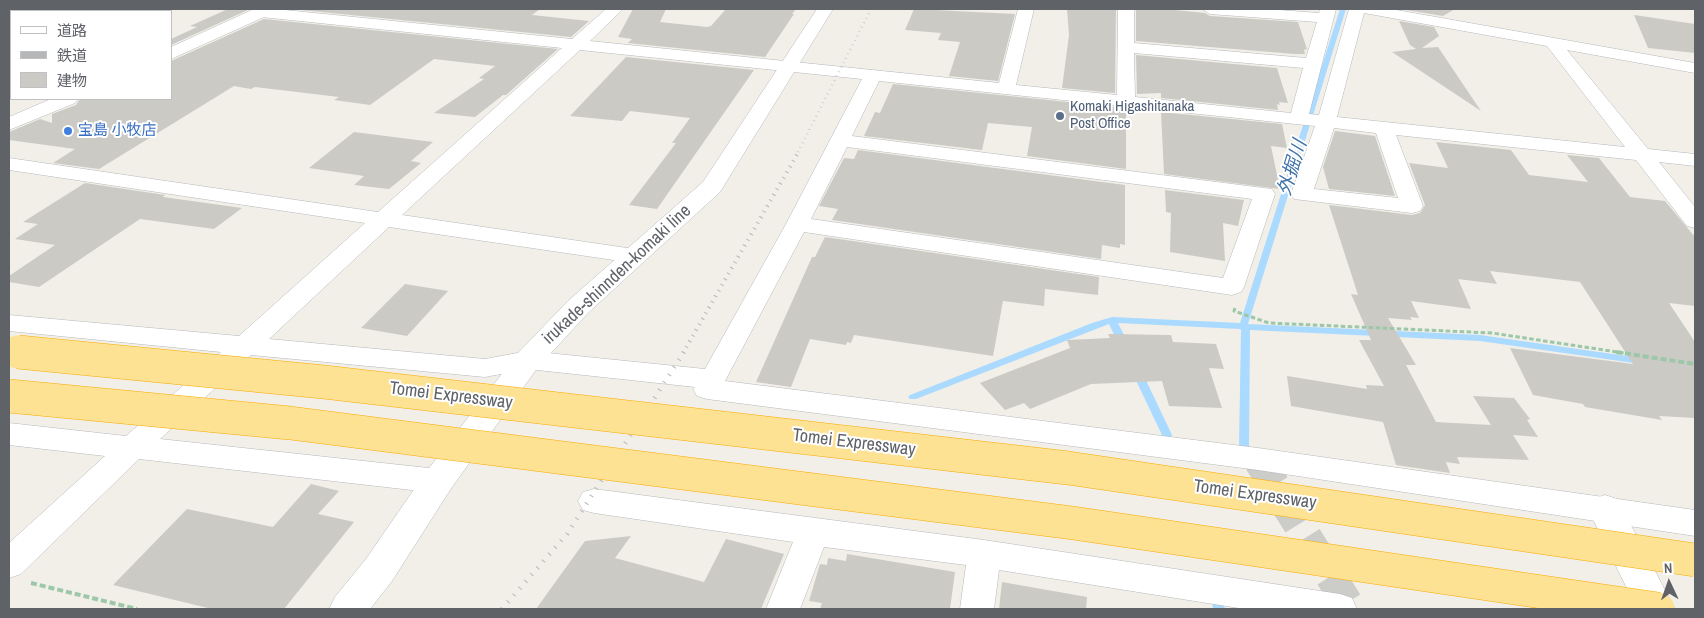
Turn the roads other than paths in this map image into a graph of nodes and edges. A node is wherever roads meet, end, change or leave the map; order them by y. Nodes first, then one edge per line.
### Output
1 (615, 9) edge
2 (825, 9) edge
3 (1026, 9) edge
4 (1126, 9) edge
5 (1210, 9) edge
6 (1357, 9) edge
7 (1366, 9) edge
8 (264, 10) edge
9 (1326, 14) edge
10 (1551, 41) junction
11 (577, 44) junction
12 (1126, 47) junction
13 (172, 52) edge
14 (1311, 64) junction
15 (788, 67) junction
16 (1695, 68) edge
17 (873, 76) junction
18 (1006, 89) junction
19 (66, 100) edge
20 (1126, 101) junction
21 (1298, 120) junction
22 (1326, 123) junction
23 (9, 124) edge
24 (1384, 129) junction
25 (840, 140) junction
26 (1643, 155) junction
27 (1695, 160) edge
28 (9, 164) edge
29 (385, 219) junction
30 (1695, 221) edge
31 (797, 224) junction
32 (634, 256) junction
33 (9, 323) edge
34 (247, 345) junction
35 (9, 351) edge
36 (528, 360) junction
37 (713, 379) junction
38 (9, 396) edge
39 (9, 434) edge
40 (134, 447) junction
41 (438, 482) junction
42 (594, 501) dead end
43 (1605, 509) junction
44 (1695, 523) edge
45 (813, 532) junction
46 (984, 554) junction
47 (1695, 560) edge
48 (18, 573) edge
49 (348, 609) edge
50 (783, 609) edge
51 (977, 609) edge
52 (1340, 609) edge
53 (1657, 609) edge

1 - 11 street
2 - 15 main road, irukade-shinnden-komaki line
3 - 18 street
4 - 12 street
5 - 9 street
6 - 22 street
7 - 10 street
8 - 11 street
8 - 13 main road
9 - 14 street
10 - 16 street
10 - 26 street
11 - 15 street
11 - 29 street
12 - 14 street
12 - 20 street
14 - 21 street
15 - 17 street
15 - 32 main road, irukade-shinnden-komaki line
17 - 18 street
17 - 25 street
18 - 20 street
19 - 23 main road
20 - 21 street
21 - 22 street
22 - 24 street
22 - 24 street
24 - 26 street
25 - 31 street
25 - 31 street
26 - 27 street
26 - 30 street
28 - 29 street
29 - 32 street
29 - 34 street
31 - 37 street
32 - 36 main road, irukade-shinnden-komaki line
33 - 34 street
34 - 36 street
34 - 40 street
35 - 47 highway, Tomei Expressway, bridge
36 - 37 street
36 - 41 main road, irukade-shinnden-komaki line
37 - 43 street
38 - 53 highway, bridge
39 - 40 street
40 - 41 street
40 - 48 street
41 - 49 main road, irukade-shinnden-komaki line
42 - 45 street
43 - 44 street
43 - 53 main road
45 - 46 street
45 - 50 street
46 - 51 street
46 - 52 street

